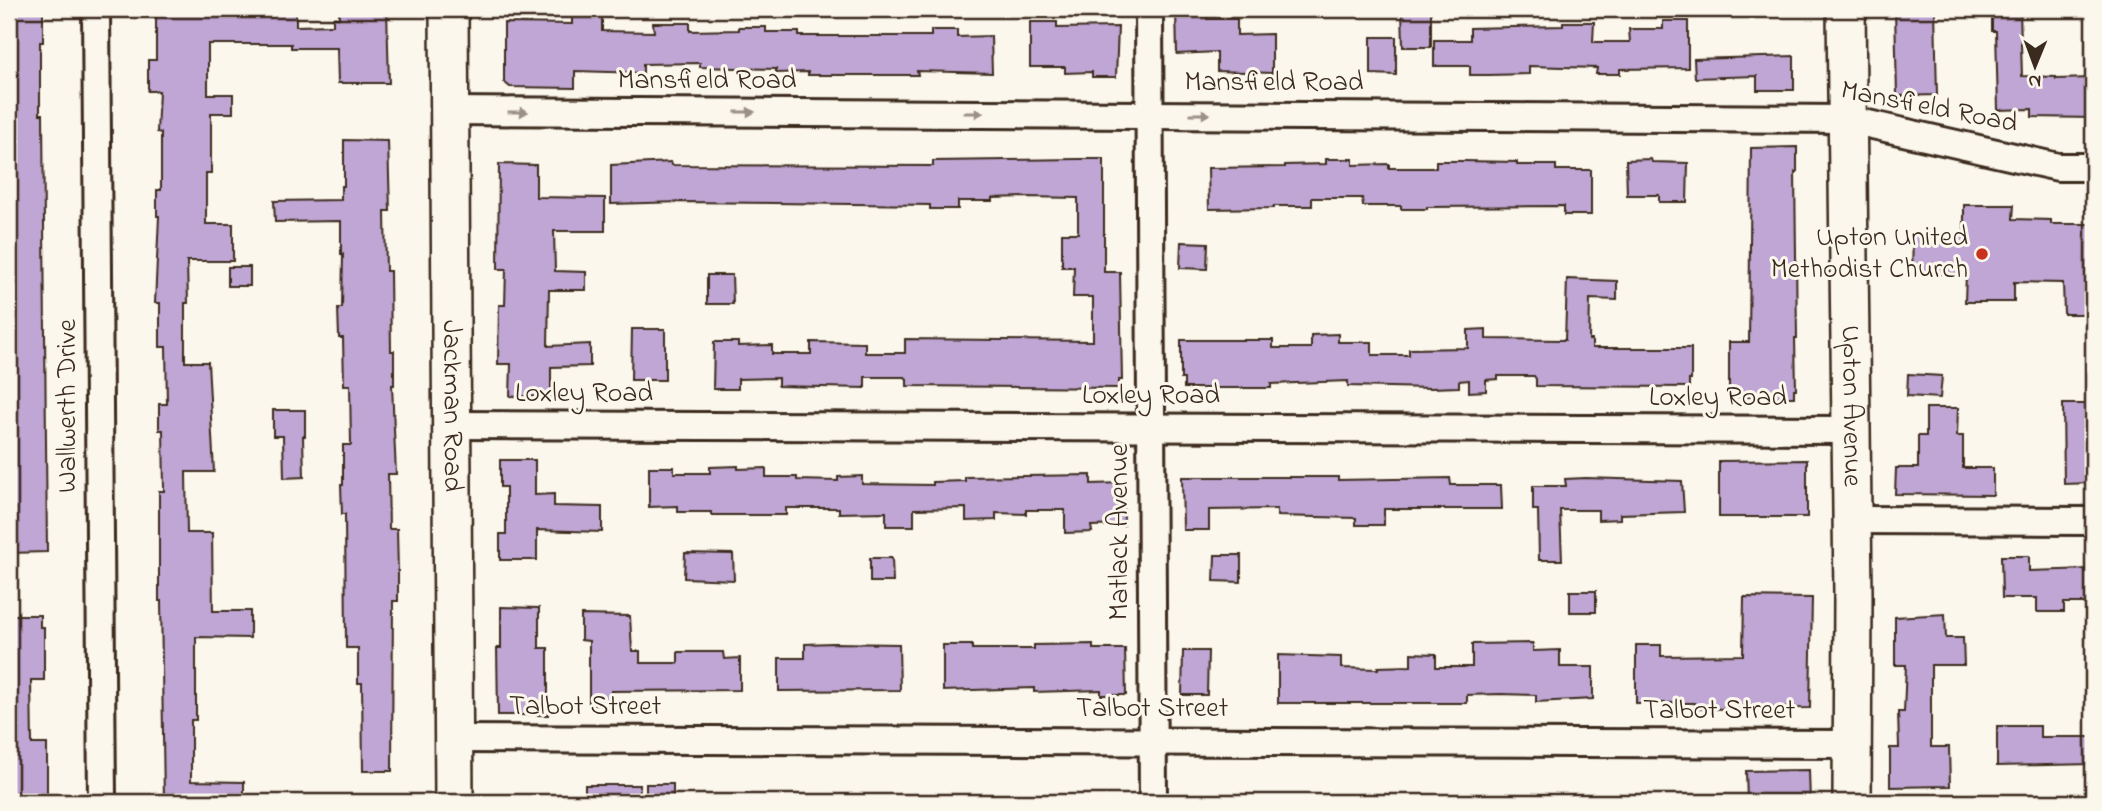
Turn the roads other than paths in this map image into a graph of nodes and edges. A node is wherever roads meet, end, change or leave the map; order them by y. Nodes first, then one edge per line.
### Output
1 (96, 9) edge
2 (449, 9) edge
3 (1149, 9) edge
4 (1846, 9) edge
5 (450, 111) junction
6 (1149, 113) junction
7 (1846, 119) junction
8 (2093, 167) edge
9 (452, 425) junction
10 (1151, 427) junction
11 (1851, 430) junction
12 (1853, 520) junction
13 (2093, 521) edge
14 (454, 738) junction
15 (1153, 741) junction
16 (1851, 744) junction
17 (102, 802) edge
18 (454, 802) edge
19 (1153, 802) edge
20 (1852, 802) edge

1 - 17 street, Wallwerth Drive
2 - 5 street, Jackman Road
3 - 6 street, Matlack Avenue
4 - 7 street, Upton Avenue
5 -> 6 street, Mansfield Road
5 - 9 street, Jackman Road
6 -> 7 street, Mansfield Road
6 - 10 street, Matlack Avenue
7 - 8 street, Mansfield Road
7 - 11 street, Upton Avenue
9 - 10 street, Loxley Road
9 - 14 street, Jackman Road
10 - 11 street, Loxley Road
10 - 15 street, Matlack Avenue
11 - 12 street, Upton Avenue
12 - 13 street
12 - 16 street, Upton Avenue
14 - 15 street, Talbot Street
14 - 18 street, Jackman Road
15 - 16 street, Talbot Street
15 - 19 street, Matlack Avenue
16 - 20 street, Upton Avenue

